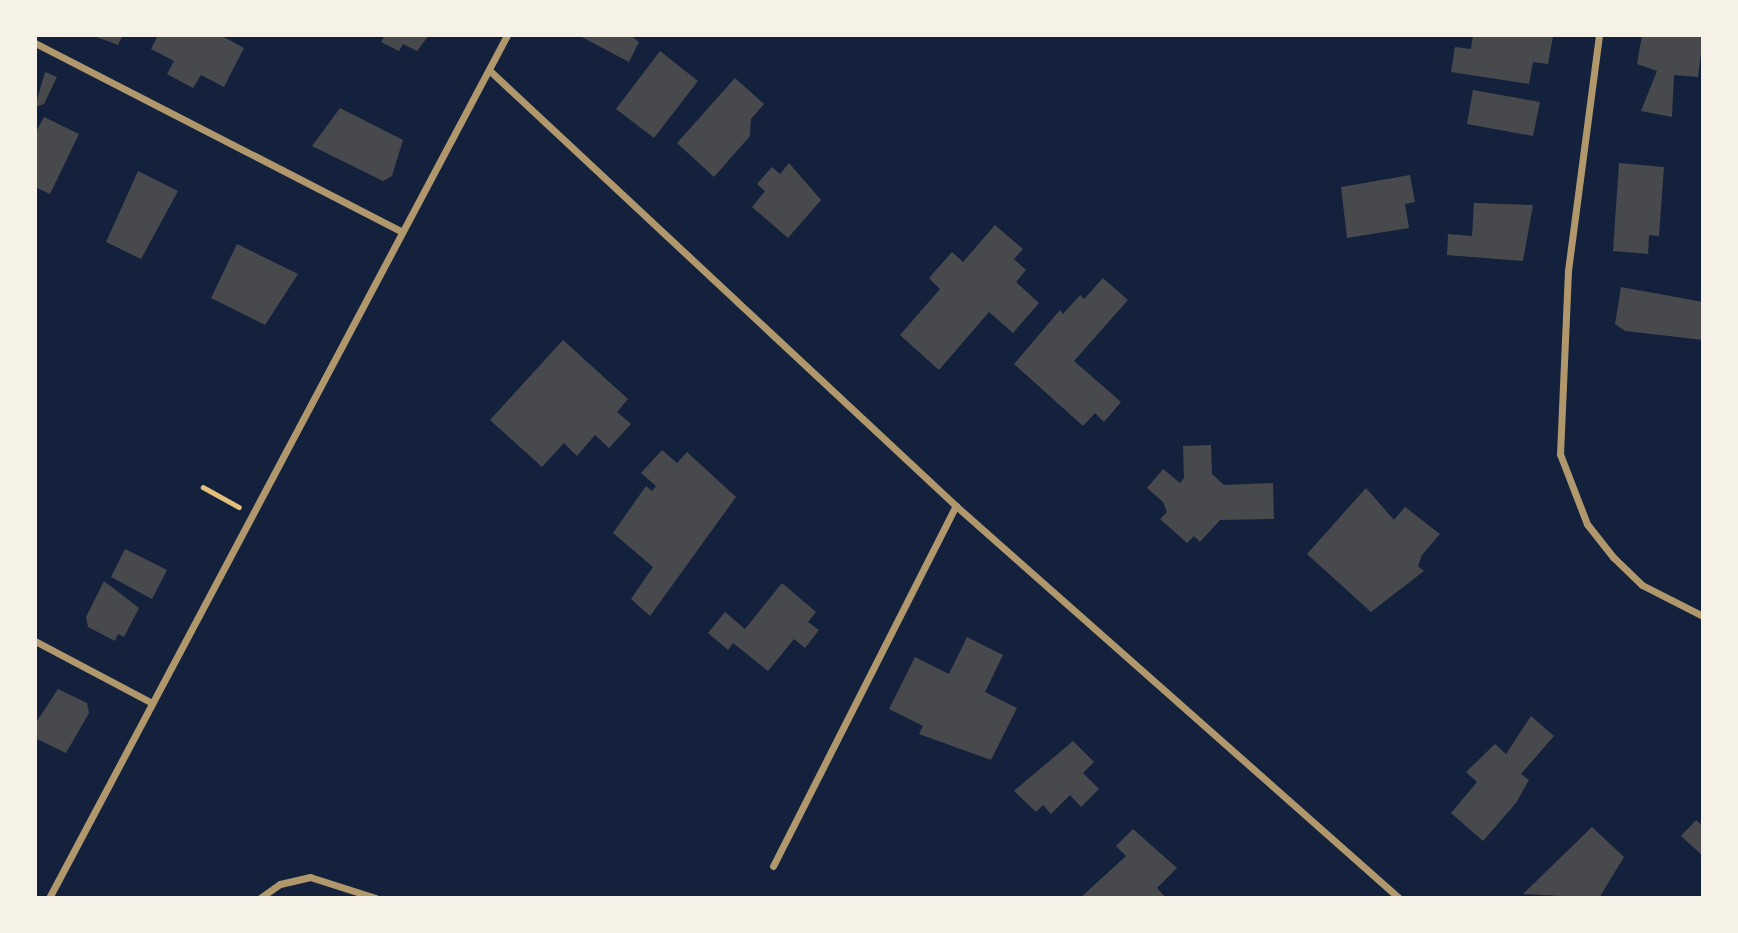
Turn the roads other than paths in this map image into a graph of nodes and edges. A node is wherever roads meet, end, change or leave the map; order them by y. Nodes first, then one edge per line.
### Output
1 (507, 35) edge
2 (1599, 35) edge
3 (35, 43) edge
4 (489, 71) junction
5 (402, 232) junction
6 (956, 506) junction
7 (1703, 616) edge
8 (35, 642) edge
9 (152, 703) junction
10 (773, 866) dead end
11 (49, 898) edge
12 (260, 898) edge
13 (376, 898) edge
14 (1399, 898) edge

1 - 4 street
2 - 7 street
3 - 5 street
4 - 5 street
4 - 6 street
5 - 9 street
6 - 10 street
6 - 14 street
8 - 9 street
9 - 11 street
12 - 13 street

